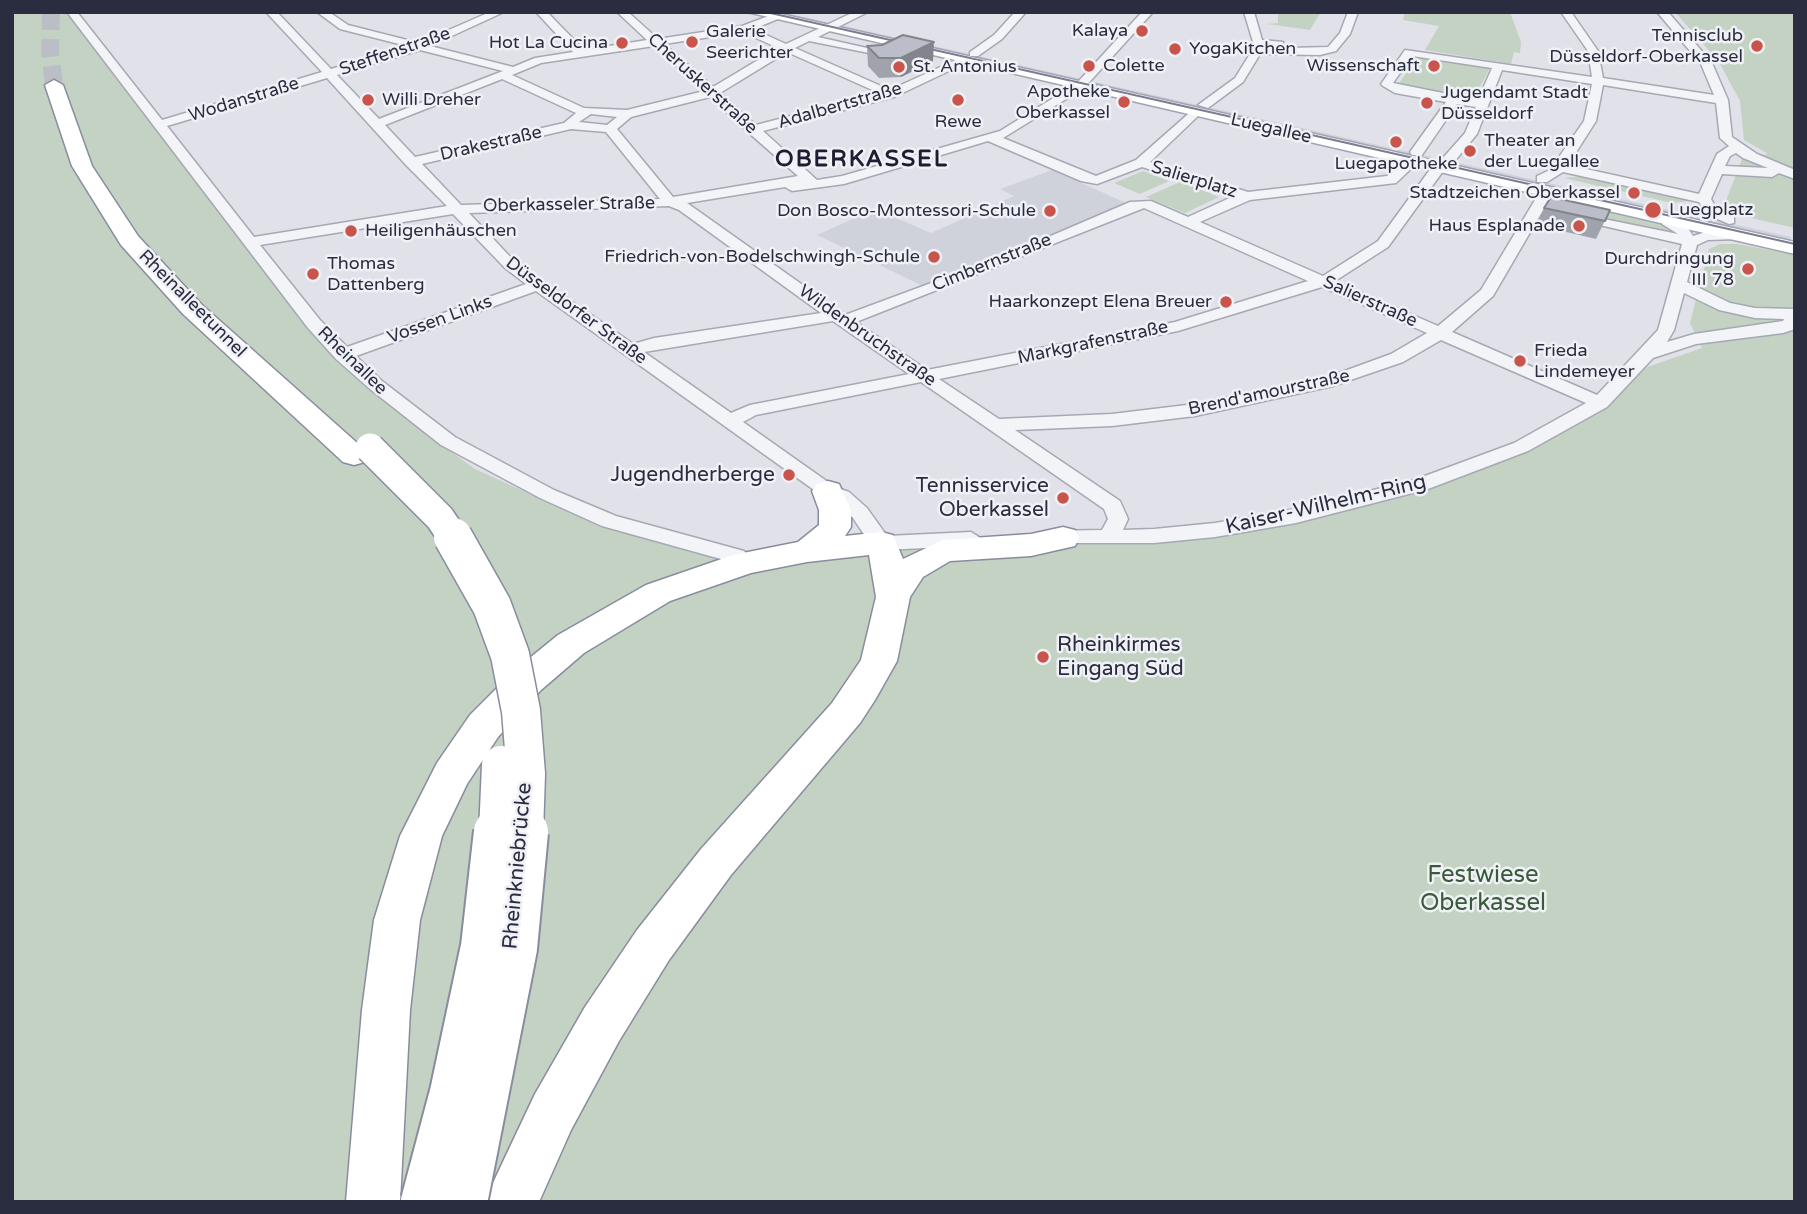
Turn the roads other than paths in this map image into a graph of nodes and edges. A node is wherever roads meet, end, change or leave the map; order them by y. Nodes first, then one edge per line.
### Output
1 (72, 12) edge
2 (499, 12) edge
3 (541, 12) edge
4 (622, 12) edge
5 (753, 12) edge
6 (863, 12) edge
7 (1021, 12) edge
8 (1148, 12) edge
9 (1249, 12) edge
10 (1353, 12) edge
11 (1566, 12) edge
12 (1662, 12) edge
13 (319, 14) edge
14 (802, 14) edge
15 (466, 15) dead end
16 (780, 15) edge
17 (280, 17) edge
18 (484, 19) junction
19 (835, 26) junction
20 (744, 29) junction
21 (810, 38) junction
22 (656, 42) junction
23 (419, 46) junction
24 (903, 46) junction
25 (1257, 47) junction
26 (787, 48) junction
27 (582, 53) junction
28 (885, 55) junction
29 (969, 57) junction
30 (1498, 66) junction
31 (855, 69) junction
32 (508, 70) junction
33 (330, 74) junction
34 (1598, 81) junction
35 (1083, 82) junction
36 (62, 84) tunnel mouth
37 (712, 93) junction
38 (890, 94) junction
39 (1454, 99) junction
40 (1722, 100) junction
41 (1485, 105) junction
42 (1200, 108) junction
43 (583, 112) junction
44 (627, 114) junction
45 (376, 124) junction
46 (158, 125) junction
47 (572, 125) junction
48 (610, 129) junction
49 (753, 130) junction
50 (993, 138) junction
51 (1740, 149) junction
52 (1416, 153) junction
53 (1447, 160) junction
54 (411, 162) junction
55 (1141, 163) junction
56 (1560, 167) junction
57 (1716, 170) junction
58 (1795, 175) edge
59 (810, 181) junction
60 (1384, 181) junction
61 (1419, 195) junction
62 (1247, 197) junction
63 (1704, 199) junction
64 (1547, 200) junction
65 (677, 204) junction
66 (1140, 204) joint
67 (455, 209) junction
68 (1667, 221) junction
69 (1188, 222) junction
70 (1730, 228) junction
71 (1792, 241) edge
72 (250, 242) junction
73 (1690, 242) junction
74 (1325, 281) junction
75 (1677, 283) junction
76 (537, 285) junction
77 (1794, 314) edge
78 (840, 319) junction
79 (1666, 330) junction
80 (1440, 333) junction
81 (1694, 339) junction
82 (631, 351) junction
83 (1648, 354) junction
84 (342, 355) junction
85 (925, 377) junction
86 (1600, 403) junction
87 (730, 421) junction
88 (995, 425) junction
89 (362, 452) junction
90 (828, 491) junction
91 (1109, 537) junction
92 (1063, 538) junction
93 (881, 543) junction
94 (807, 551) junction
95 (745, 563) junction
96 (893, 597) junction
97 (373, 1202) edge
98 (425, 1202) edge
99 (463, 1202) edge
100 (511, 1202) edge

1 - 46 street, Rheinallee
2 - 18 street, Steffenstraße
3 - 27 street
4 - 22 street, Cheruskerstraße
5 - 16 main road, Luegallee
6 - 19 street
7 - 29 street, Adalbertstraße
8 - 35 street, Oberkasseler Straße
9 - 25 street
10 - 25 street
11 - 34 street
12 - 40 street
13 - 23 street
14 - 16 main road, Luegallee
14 - 19 main road, Luegallee
15 - 18 street
16 - 19 main road, Luegallee
16 - 20 street
17 - 33 street, Düsseldorfer Straße
18 - 23 street, Steffenstraße
19 - 21 street
19 - 24 main road, Luegallee
19 - 29 main road, Luegallee
20 - 22 street
20 - 26 street
21 - 26 street
21 - 28 street
22 - 27 street
22 - 37 street, Cheruskerstraße
23 - 32 street
23 - 33 street, Steffenstraße
24 - 28 street, Adalbertstraße
24 - 29 main road, Luegallee
25 - 42 street
26 - 31 street
26 - 37 street
27 - 32 street
28 - 31 street, Adalbertstraße
29 - 35 main road, Luegallee
29 - 38 street, Adalbertstraße
30 - 34 street
30 - 39 street
30 - 41 street, Markgrafenstraße
31 - 38 street
32 - 43 street
32 - 45 street
33 - 45 street, Düsseldorfer Straße
33 - 46 street, Wodanstraße
34 - 40 street
34 - 56 street
35 - 42 main road, Luegallee
35 - 50 street, Oberkasseler Straße
36 - 89 highway, Rheinalleetunnel
37 - 44 street
37 - 49 street, Cheruskerstraße
38 - 49 street, Adalbertstraße
39 - 41 street
39 - 52 street
40 - 51 street
41 - 53 street, Markgrafenstraße
42 - 52 main road, Luegallee
42 - 55 street
43 - 44 street
43 - 47 street
44 - 48 street
45 - 54 street, Düsseldorfer Straße
46 - 72 street, Rheinallee
47 - 48 street, Drakestraße
47 - 54 street, Drakestraße
48 - 65 street, Wildenbruchstraße
49 - 59 street, Cheruskerstraße
50 - 55 street
50 - 59 street, Oberkasseler Straße
51 - 57 street
51 - 58 street
52 - 53 main road, Luegallee
52 - 60 street
53 - 61 street, Markgrafenstraße
53 - 64 main road, Luegallee
54 - 67 street, Düsseldorfer Straße
55 - 62 street, Salierplatz
56 - 63 street
56 - 64 street
57 - 58 street
57 - 63 street
59 - 65 street, Oberkasseler Straße
59 - 65 street, Oberkasseler Straße
60 - 61 street
60 - 62 street
61 - 74 street, Markgrafenstraße
62 - 69 street
63 - 70 street
64 - 68 main road, Luegallee
64 - 70 main road, Luegallee
64 - 73 street
64 - 80 street, Brend'amourstraße
65 - 67 street, Oberkasseler Straße
65 - 78 street, Wildenbruchstraße
66 - 69 street, Salierstraße
66 - 78 street, Cimbernstraße
67 - 72 street, Oberkasseler Straße
67 - 76 street, Düsseldorfer Straße
68 - 70 main road, Luegallee
68 - 73 street
69 - 74 street, Salierstraße
70 - 71 main road, Luegallee
70 - 73 street
72 - 84 street, Rheinallee
73 - 75 street, Kaiser-Wilhelm-Ring
74 - 80 street, Salierstraße
74 - 85 street, Markgrafenstraße
75 - 77 street
75 - 79 street, Kaiser-Wilhelm-Ring
76 - 82 street, Düsseldorfer Straße
76 - 84 street, Vossen Links
77 - 79 street
77 - 81 street, Kaiser-Wilhelm-Ring
78 - 82 street, Cimbernstraße
78 - 85 street, Wildenbruchstraße
79 - 81 street, Kaiser-Wilhelm-Ring
79 - 83 street, Kaiser-Wilhelm-Ring
80 - 86 street, Salierstraße
80 - 88 street, Brend'amourstraße
81 - 83 street, Kaiser-Wilhelm-Ring
82 - 87 street, Düsseldorfer Straße
83 - 86 street, Kaiser-Wilhelm-Ring
84 - 95 street, Rheinallee
85 - 87 street, Markgrafenstraße
85 - 88 street, Wildenbruchstraße
86 - 91 street, Kaiser-Wilhelm-Ring
87 - 90 street, Düsseldorfer Straße
88 - 91 street, Wildenbruchstraße
89 - 98 highway, Rheinkniebrücke, bridge
89 - 99 highway, Rheinkniebrücke, bridge
90 - 93 street, Düsseldorfer Straße
90 - 94 highway
91 - 92 street, Kaiser-Wilhelm-Ring
92 - 93 street, Kaiser-Wilhelm-Ring
92 - 96 highway
93 - 94 highway
93 - 96 highway
94 - 95 highway
95 - 97 highway
96 - 100 highway

